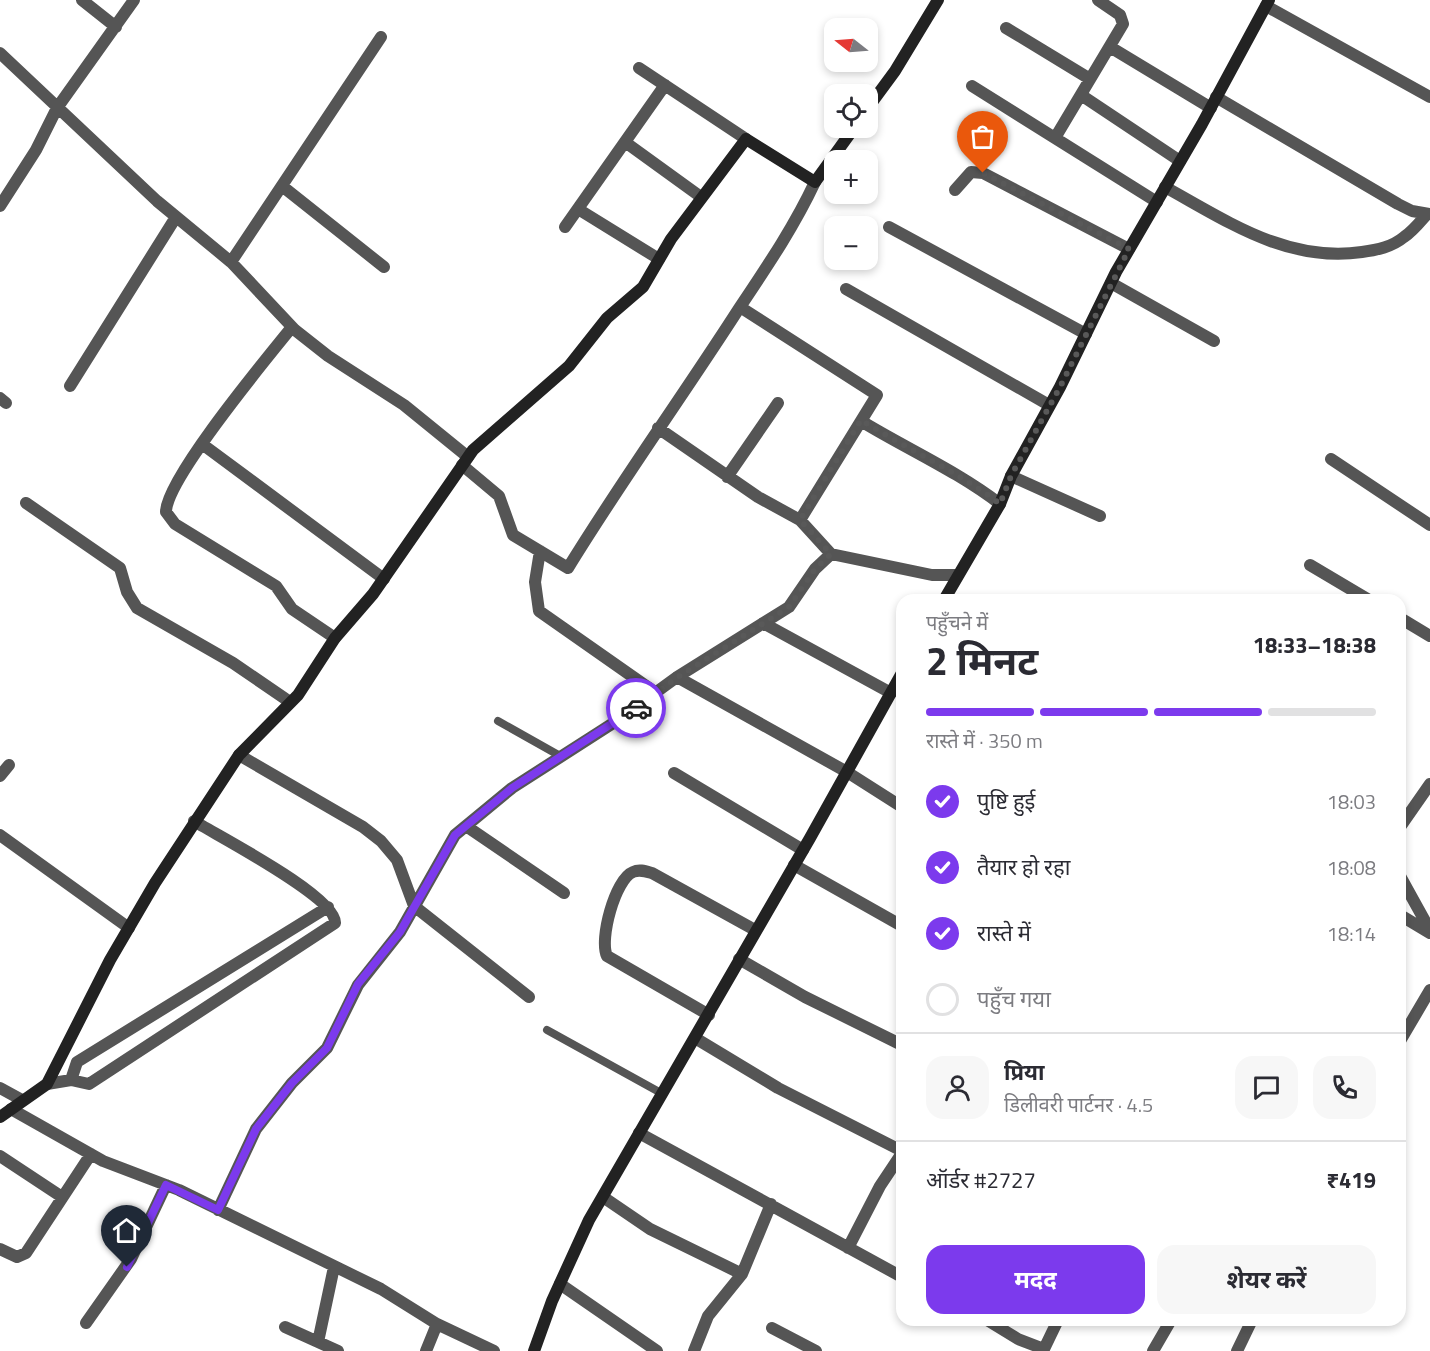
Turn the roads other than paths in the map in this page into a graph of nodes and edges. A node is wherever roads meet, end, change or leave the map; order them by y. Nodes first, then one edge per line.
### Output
1 (82, 0) edge
2 (134, 0) edge
3 (938, 0) edge
4 (1098, 0) edge
5 (1267, 3) edge
6 (116, 27) junction
7 (1006, 28) dead end
8 (381, 37) dead end
9 (1110, 47) junction
10 (0, 53) edge
11 (639, 68) dead end
12 (1090, 79) junction
13 (665, 85) junction
14 (972, 86) dead end
15 (878, 94) edge
16 (1081, 94) junction
17 (1430, 97) edge
18 (1214, 103) junction
19 (57, 108) junction
20 (847, 138) edge
21 (1055, 138) junction
22 (746, 139) junction
23 (625, 141) junction
24 (1180, 161) junction
25 (815, 182) junction
26 (282, 186) junction
27 (1165, 187) junction
28 (955, 190) dead end
29 (701, 197) junction
30 (1157, 202) junction
31 (0, 206) edge
32 (578, 209) junction
33 (1429, 214) edge
34 (176, 218) junction
35 (565, 227) dead end
36 (889, 227) dead end
37 (1129, 249) junction
38 (659, 259) junction
39 (231, 262) junction
40 (384, 267) dead end
41 (1111, 283) junction
42 (846, 289) dead end
43 (740, 307) junction
44 (291, 327) junction
45 (1086, 334) junction
46 (1214, 341) dead end
47 (70, 386) dead end
48 (778, 403) dead end
49 (1049, 405) junction
50 (861, 420) junction
51 (658, 428) junction
52 (202, 444) junction
53 (1331, 459) dead end
54 (465, 461) junction
55 (1011, 476) junction
56 (727, 477) junction
57 (26, 503) dead end
58 (1000, 504) junction
59 (1100, 516) dead end
60 (800, 520) junction
61 (1430, 525) edge
62 (540, 551) junction
63 (831, 554) junction
64 (1310, 565) dead end
65 (958, 575) junction
66 (384, 579) junction
67 (947, 594) edge
68 (1359, 594) edge
69 (1406, 622) edge
70 (763, 623) junction
71 (1430, 636) edge
72 (335, 638) junction
73 (678, 677) junction
74 (896, 684) edge
75 (656, 693) junction
76 (891, 693) junction
77 (290, 702) junction
78 (498, 721) dead end
79 (238, 755) junction
80 (562, 757) junction
81 (9, 765) dead end
82 (847, 772) junction
83 (674, 773) dead end
84 (0, 776) edge
85 (1430, 784) edge
86 (896, 803) edge
87 (1406, 818) edge
88 (195, 821) junction
89 (466, 826) junction
90 (0, 835) edge
91 (803, 850) junction
92 (794, 865) junction
93 (1406, 887) edge
94 (564, 893) dead end
95 (414, 906) junction
96 (328, 907) junction
97 (1406, 918) edge
98 (896, 923) edge
99 (129, 928) junction
100 (755, 930) junction
101 (1430, 932) edge
102 (739, 959) junction
103 (198, 986) junction
104 (1430, 990) edge
105 (529, 998) dead end
106 (210, 1005) junction
107 (709, 1015) junction
108 (1406, 1027) edge
109 (547, 1030) dead end
110 (695, 1038) junction
111 (896, 1042) edge
112 (71, 1080) junction
113 (47, 1084) junction
114 (0, 1088) edge
115 (662, 1093) junction
116 (22, 1100) junction
117 (11, 1109) junction
118 (0, 1117) edge
119 (639, 1134) junction
120 (896, 1149) edge
121 (91, 1154) junction
122 (0, 1156) edge
123 (896, 1161) edge
124 (166, 1185) junction
125 (62, 1197) junction
126 (603, 1197) junction
127 (771, 1204) junction
128 (218, 1210) junction
129 (848, 1248) junction
130 (0, 1249) edge
131 (334, 1267) junction
132 (896, 1273) edge
133 (742, 1274) junction
134 (560, 1284) junction
135 (86, 1323) dead end
136 (437, 1324) junction
137 (997, 1326) edge
138 (1055, 1326) edge
139 (1168, 1326) edge
140 (1249, 1326) edge
141 (285, 1327) dead end
142 (772, 1328) dead end
143 (318, 1342) junction
144 (1044, 1350) edge
145 (338, 1351) edge
146 (426, 1351) edge
147 (494, 1351) edge
148 (534, 1351) edge
149 (657, 1351) edge
150 (694, 1351) edge
151 (816, 1351) edge
152 (1153, 1351) edge
153 (1237, 1351) edge

1 - 6 street
2 - 6 street
3 - 15 street
4 - 9 street
5 - 17 street
5 - 18 street
6 - 19 street
7 - 12 street
8 - 26 street
9 - 12 street
9 - 18 street
10 - 19 street
11 - 13 street
12 - 16 street
13 - 22 street
13 - 23 street
14 - 21 street
16 - 21 street
16 - 24 street
18 - 24 street
18 - 33 street
19 - 31 street
19 - 34 street
20 - 25 street
21 - 30 street
22 - 25 street
22 - 29 street
23 - 29 street
23 - 32 street
24 - 27 street
25 - 43 street
26 - 39 street
26 - 40 street
27 - 30 street
27 - 33 street
28 - 37 street
29 - 38 street
30 - 37 street
32 - 35 street
32 - 38 street
34 - 39 street
34 - 47 street
36 - 45 street
37 - 41 street
38 - 54 street
39 - 44 street
41 - 45 street
41 - 46 street
42 - 49 street
43 - 50 street
43 - 51 street
44 - 52 street
44 - 54 street
45 - 49 street
48 - 56 street
49 - 55 street
50 - 58 street
50 - 60 street
51 - 56 street
51 - 62 street
52 - 66 street
52 - 72 street
53 - 61 street
54 - 62 street
54 - 66 street
55 - 58 street
55 - 59 street
56 - 60 street
57 - 77 street
58 - 65 street
60 - 63 street
62 - 75 street
63 - 65 street
63 - 70 street
64 - 68 street
65 - 67 street
66 - 72 street
69 - 71 street
70 - 73 street
70 - 76 street
72 - 77 street
73 - 75 street
73 - 82 street
74 - 76 street
75 - 80 street
76 - 82 street
77 - 79 street
78 - 80 lane
79 - 88 street
79 - 95 street
80 - 89 street
81 - 84 street
82 - 86 street
82 - 91 street
83 - 91 street
85 - 87 street
88 - 96 street
88 - 99 street
89 - 94 street
89 - 95 street
90 - 99 street
91 - 92 street
92 - 98 street
92 - 100 street
93 - 101 street
95 - 105 street
95 - 128 street
96 - 103 street
96 - 106 street
97 - 101 street
99 - 113 street
100 - 102 street
100 - 107 street
102 - 107 street
102 - 111 street
103 - 106 street
103 - 112 street
104 - 108 street
106 - 112 street
107 - 110 street
109 - 115 lane
110 - 115 street
110 - 120 street
112 - 113 street
113 - 116 street
114 - 116 street
115 - 119 street
116 - 117 street
117 - 118 street
117 - 121 street
119 - 126 street
119 - 127 street
121 - 124 street
121 - 125 street
122 - 125 street
123 - 129 street
124 - 128 street
124 - 135 street
125 - 130 street
126 - 133 street
126 - 134 street
127 - 129 street
127 - 133 street
128 - 131 street
129 - 132 street
131 - 136 street
131 - 143 street
133 - 150 street
134 - 148 street
134 - 149 street
136 - 146 street
136 - 147 street
137 - 144 street
138 - 144 street
139 - 152 street
140 - 153 street
141 - 143 street
142 - 151 street
143 - 145 street

